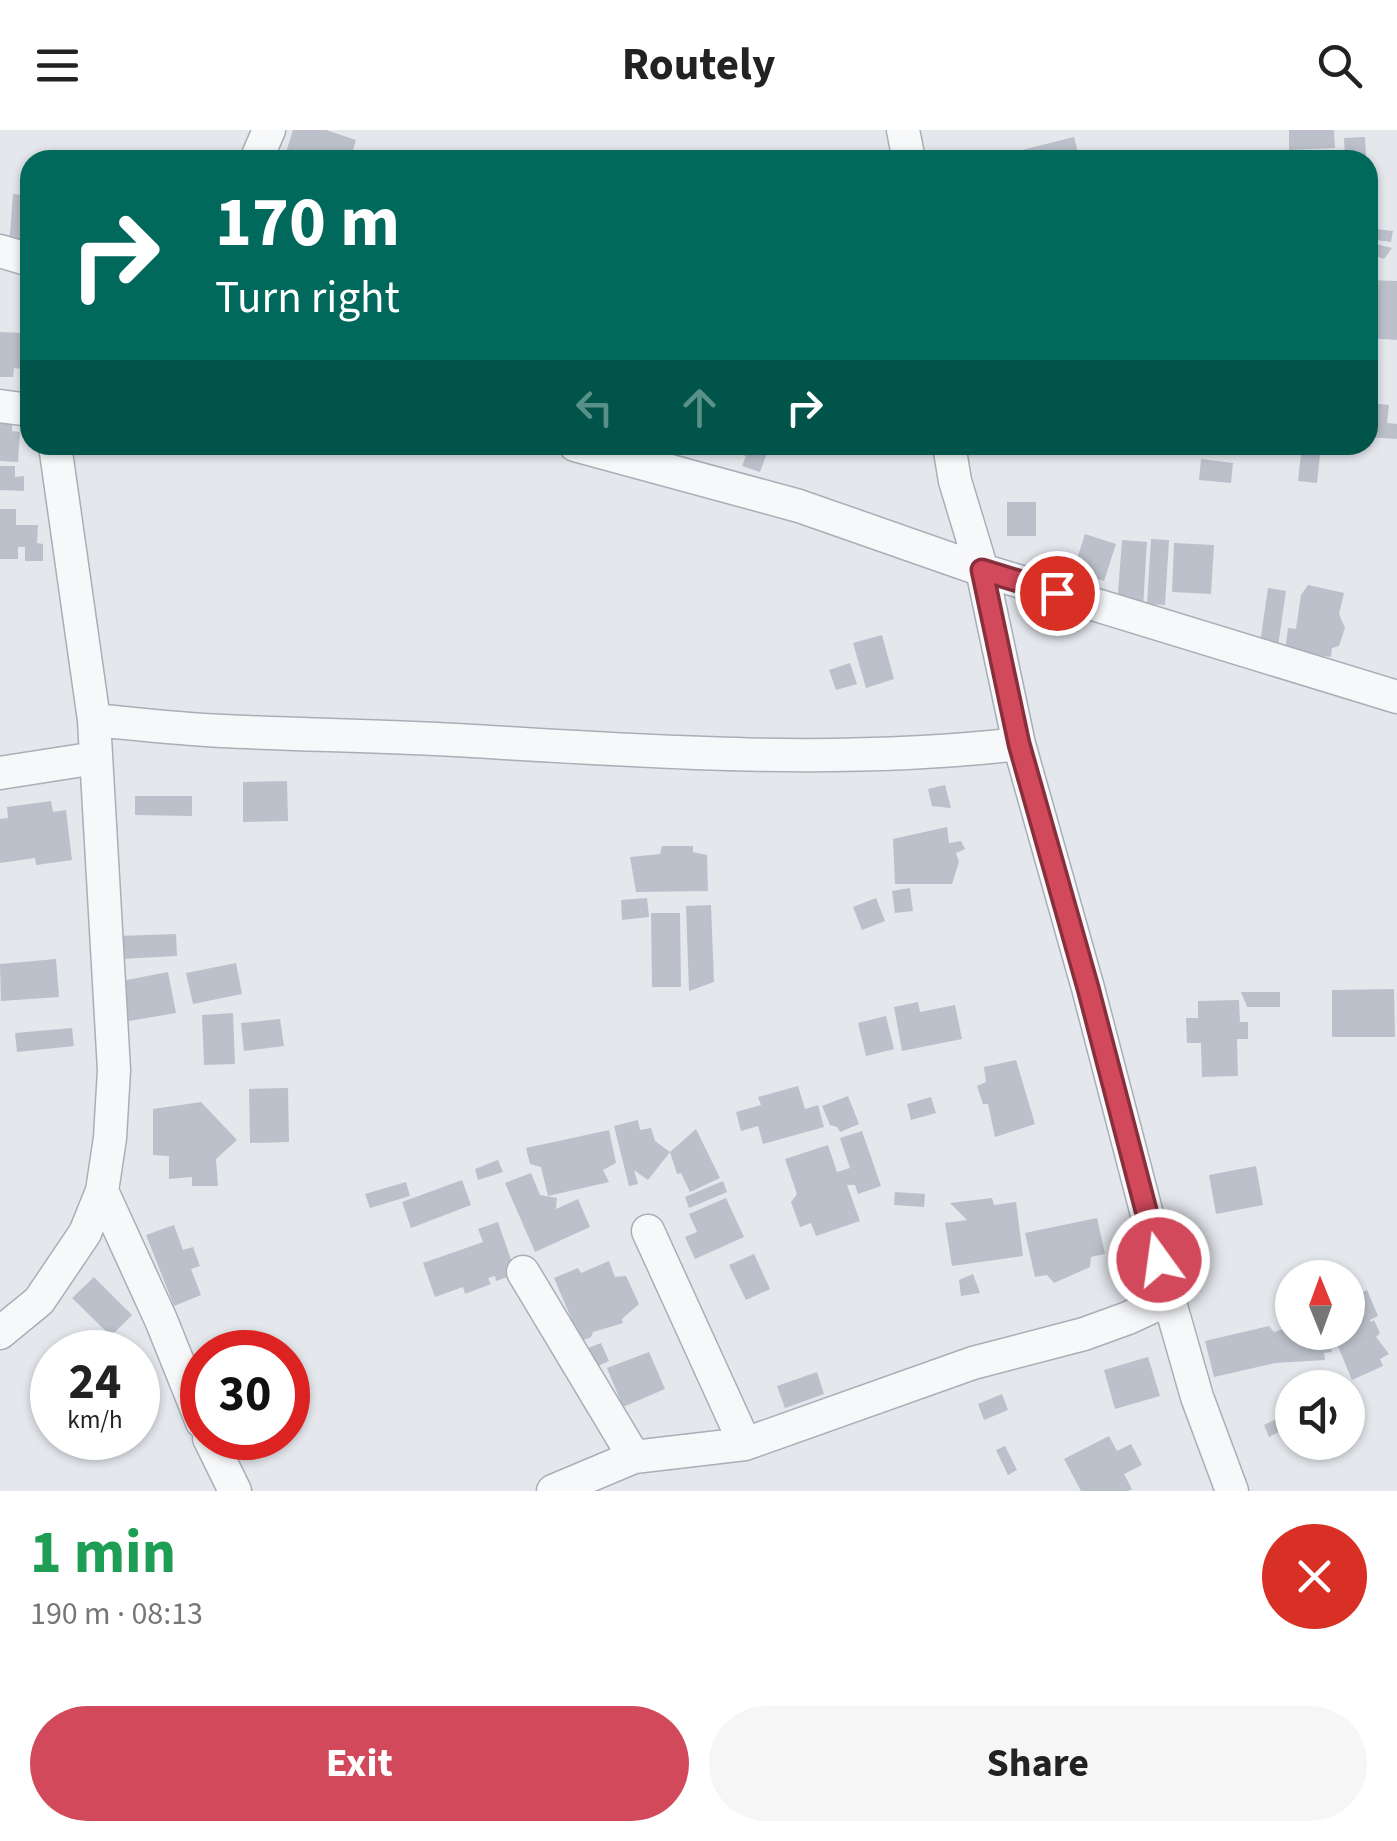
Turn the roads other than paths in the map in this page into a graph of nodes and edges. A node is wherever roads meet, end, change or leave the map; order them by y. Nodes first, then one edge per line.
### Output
1 (56, 455) edge
2 (612, 455) edge
3 (951, 455) edge
4 (982, 570) junction
5 (1397, 698) edge
6 (94, 720) junction
7 (1019, 744) junction
8 (96, 758) junction
9 (0, 773) edge
10 (102, 1191) junction
11 (648, 1231) dead end
12 (523, 1272) dead end
13 (1169, 1299) junction
14 (0, 1333) edge
15 (180, 1367) edge
16 (744, 1444) junction
17 (634, 1457) junction
18 (220, 1460) edge
19 (566, 1489) edge
20 (235, 1491) edge
21 (1232, 1491) edge

1 - 6 street
2 - 4 street
3 - 4 street
4 - 5 street
4 - 7 street
6 - 7 street
6 - 8 street
7 - 13 street
8 - 9 street
8 - 10 street
10 - 14 street
10 - 15 street
11 - 16 street
12 - 17 street
13 - 16 street
13 - 21 street
16 - 17 street
17 - 19 street
18 - 20 street

